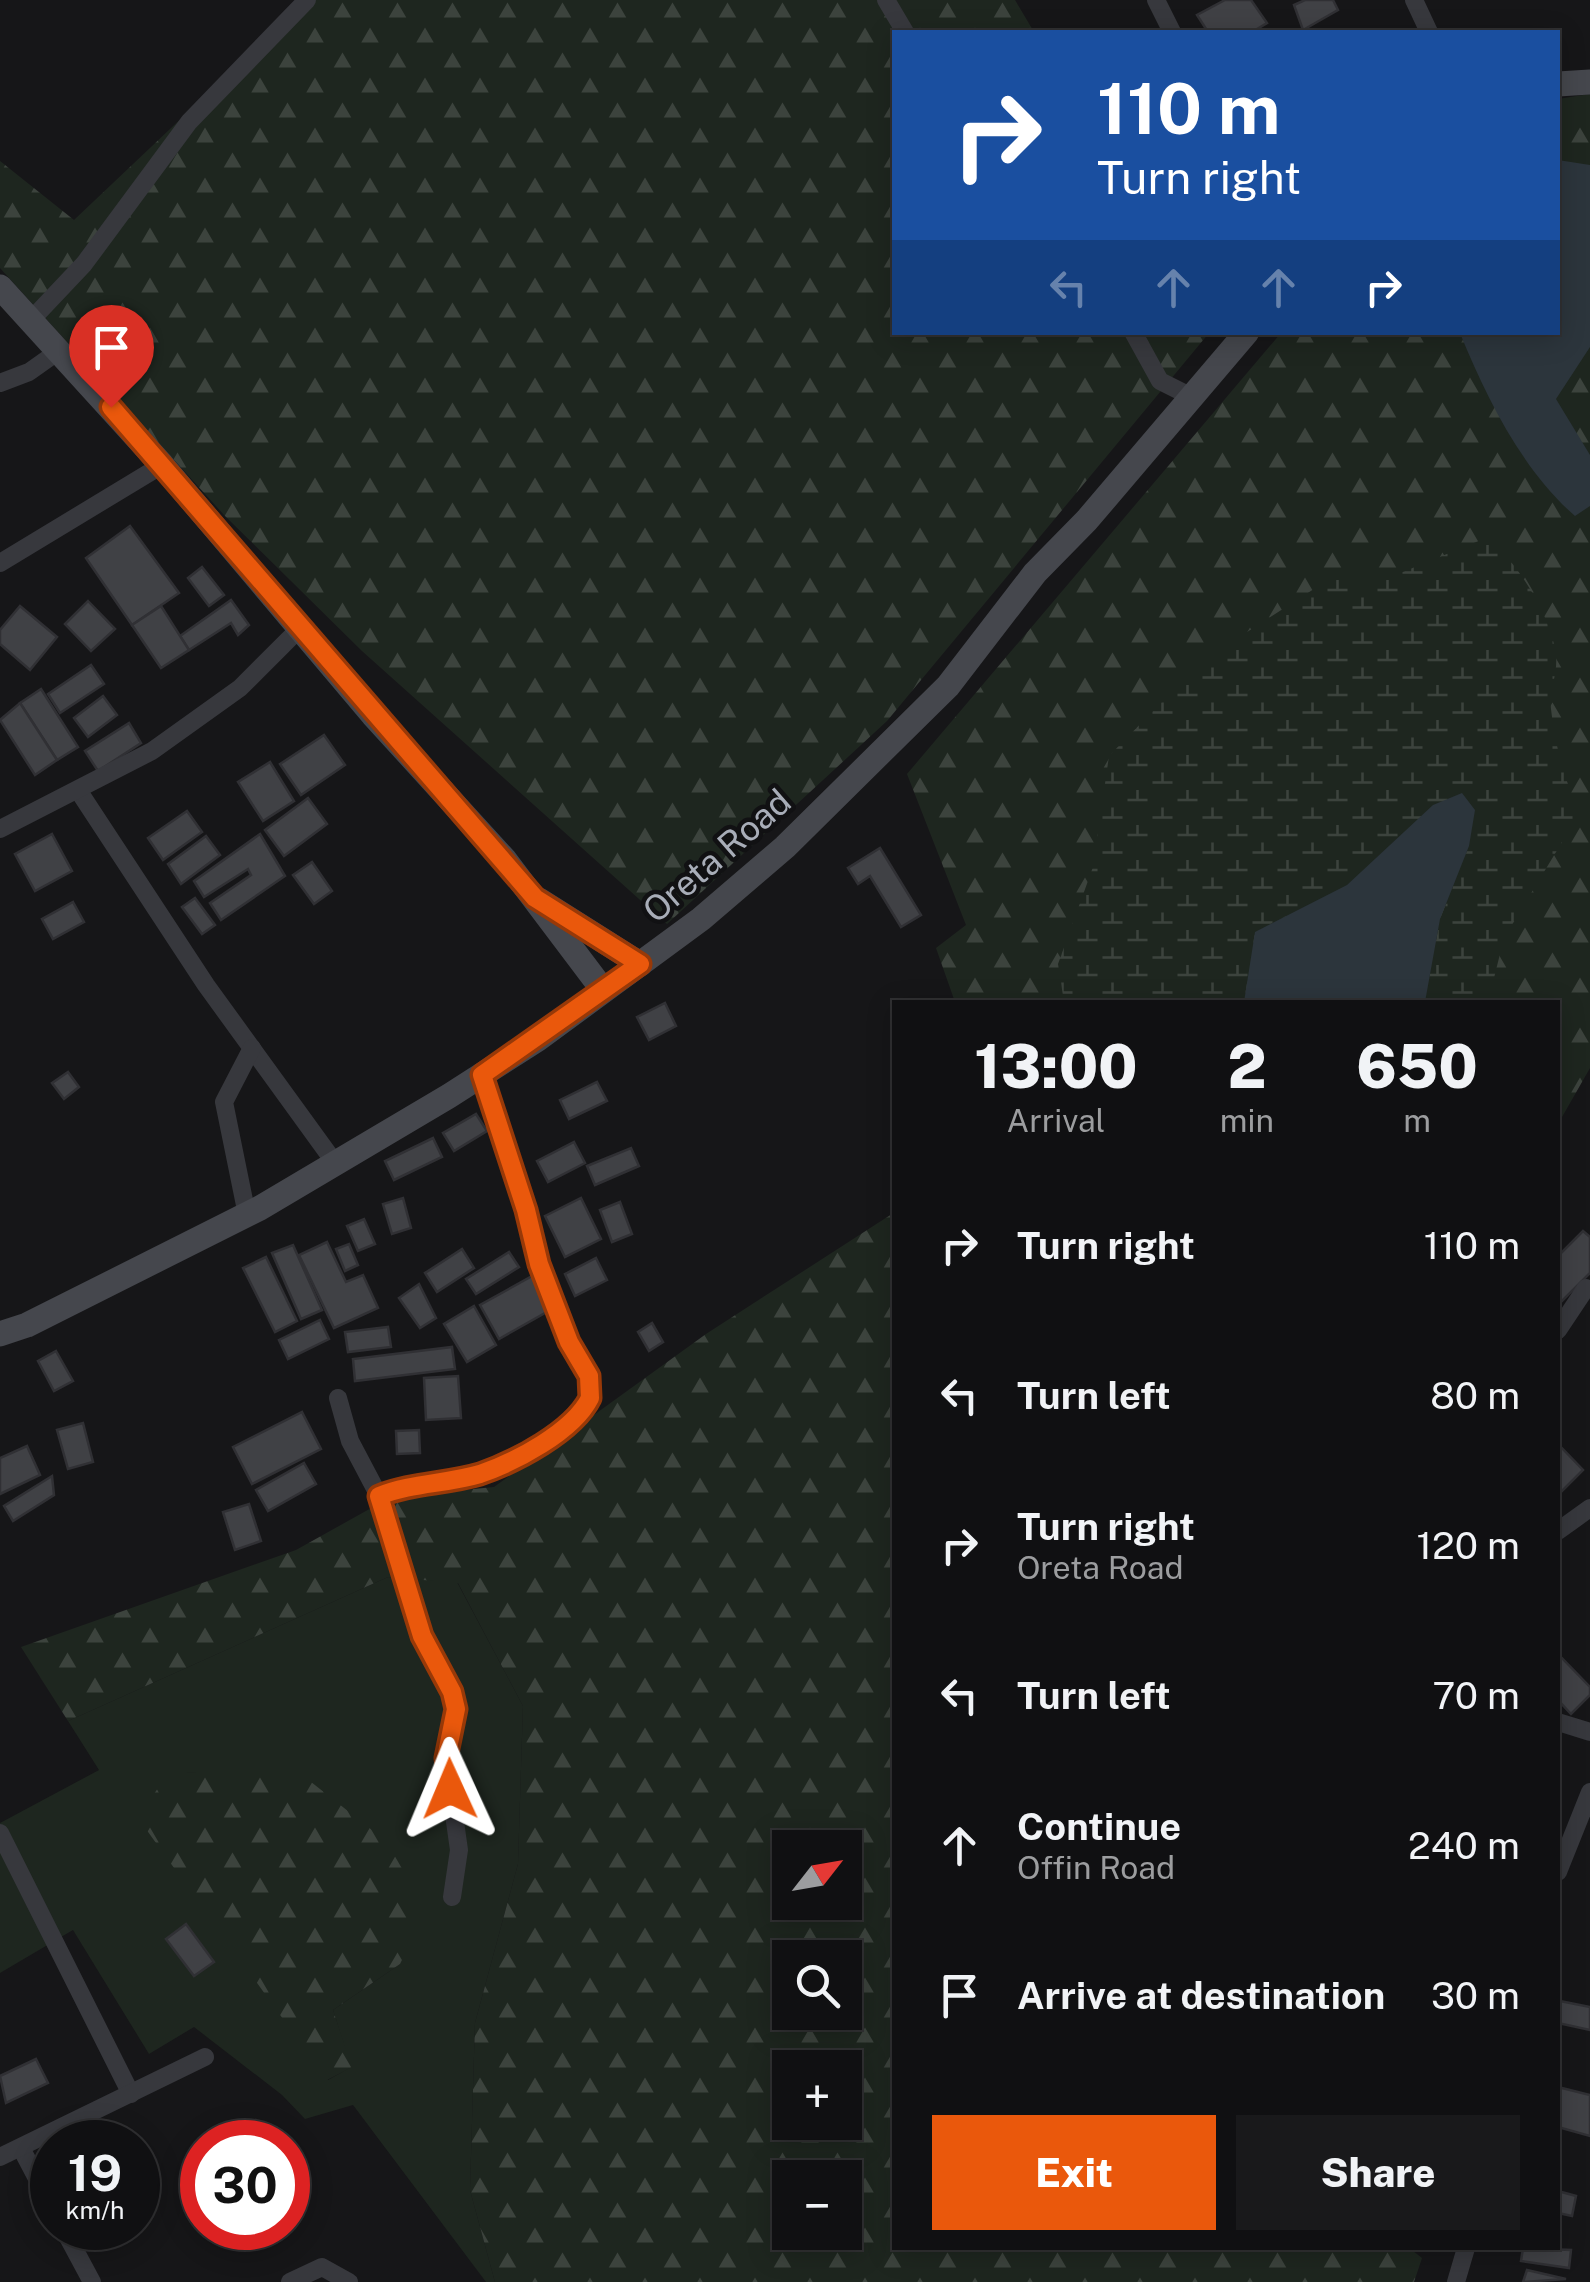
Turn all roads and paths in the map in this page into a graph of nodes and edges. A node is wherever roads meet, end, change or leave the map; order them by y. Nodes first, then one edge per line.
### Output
1 (307, 0) edge
2 (886, 0) edge
3 (1156, 0) edge
4 (1414, 0) edge
5 (904, 30) edge
6 (1171, 30) edge
7 (1428, 30) edge
8 (1590, 82) edge
9 (1560, 84) edge
10 (0, 286) edge
11 (32, 318) junction
12 (1135, 335) edge
13 (1244, 335) edge
14 (60, 350) junction
15 (0, 383) edge
16 (1192, 396) junction
17 (162, 465) junction
18 (0, 563) edge
19 (302, 627) junction
20 (78, 790) junction
21 (0, 829) edge
22 (535, 898) junction
23 (640, 964) junction
24 (603, 990) junction
25 (252, 1048) junction
26 (482, 1075) junction
27 (336, 1162) junction
28 (247, 1215) junction
29 (1586, 1288) dead end
30 (1560, 1327) edge
31 (0, 1334) edge
32 (338, 1398) dead end
33 (379, 1496) junction
34 (1590, 1508) edge
35 (1560, 1530) edge
36 (1560, 1723) edge
37 (1590, 1732) edge
38 (1590, 1792) edge
39 (0, 1832) edge
40 (1560, 1867) edge
41 (452, 1897) dead end
42 (204, 2057) dead end
43 (131, 2094) junction
44 (21, 2148) junction
45 (0, 2158) edge
46 (30, 2165) edge
47 (75, 2250) edge
48 (1465, 2250) edge
49 (92, 2282) edge
50 (290, 2282) edge
51 (349, 2282) edge
52 (1456, 2282) edge

1 - 11 street
2 - 5 street
3 - 6 street
4 - 7 street
8 - 9 street
10 - 11 street
11 - 14 street
12 - 16 street
13 - 16 street, Oreta Road
14 - 15 street
14 - 17 street
16 - 23 street, Oreta Road
17 - 18 street
17 - 19 street
19 - 20 street
19 - 22 street
20 - 21 street
20 - 25 street
22 - 23 street
22 - 24 street
23 - 24 street, Oreta Road
24 - 26 street, Oreta Road
25 - 27 street
25 - 28 street
26 - 27 street, Oreta Road
26 - 33 street
27 - 28 street, Oreta Road
28 - 31 street, Oreta Road
29 - 30 street
32 - 33 street
33 - 41 street
34 - 35 street
36 - 37 street
38 - 40 street
39 - 43 street
42 - 43 street
43 - 44 street
44 - 45 street
44 - 46 street
47 - 49 street
48 - 52 street
50 - 51 street

